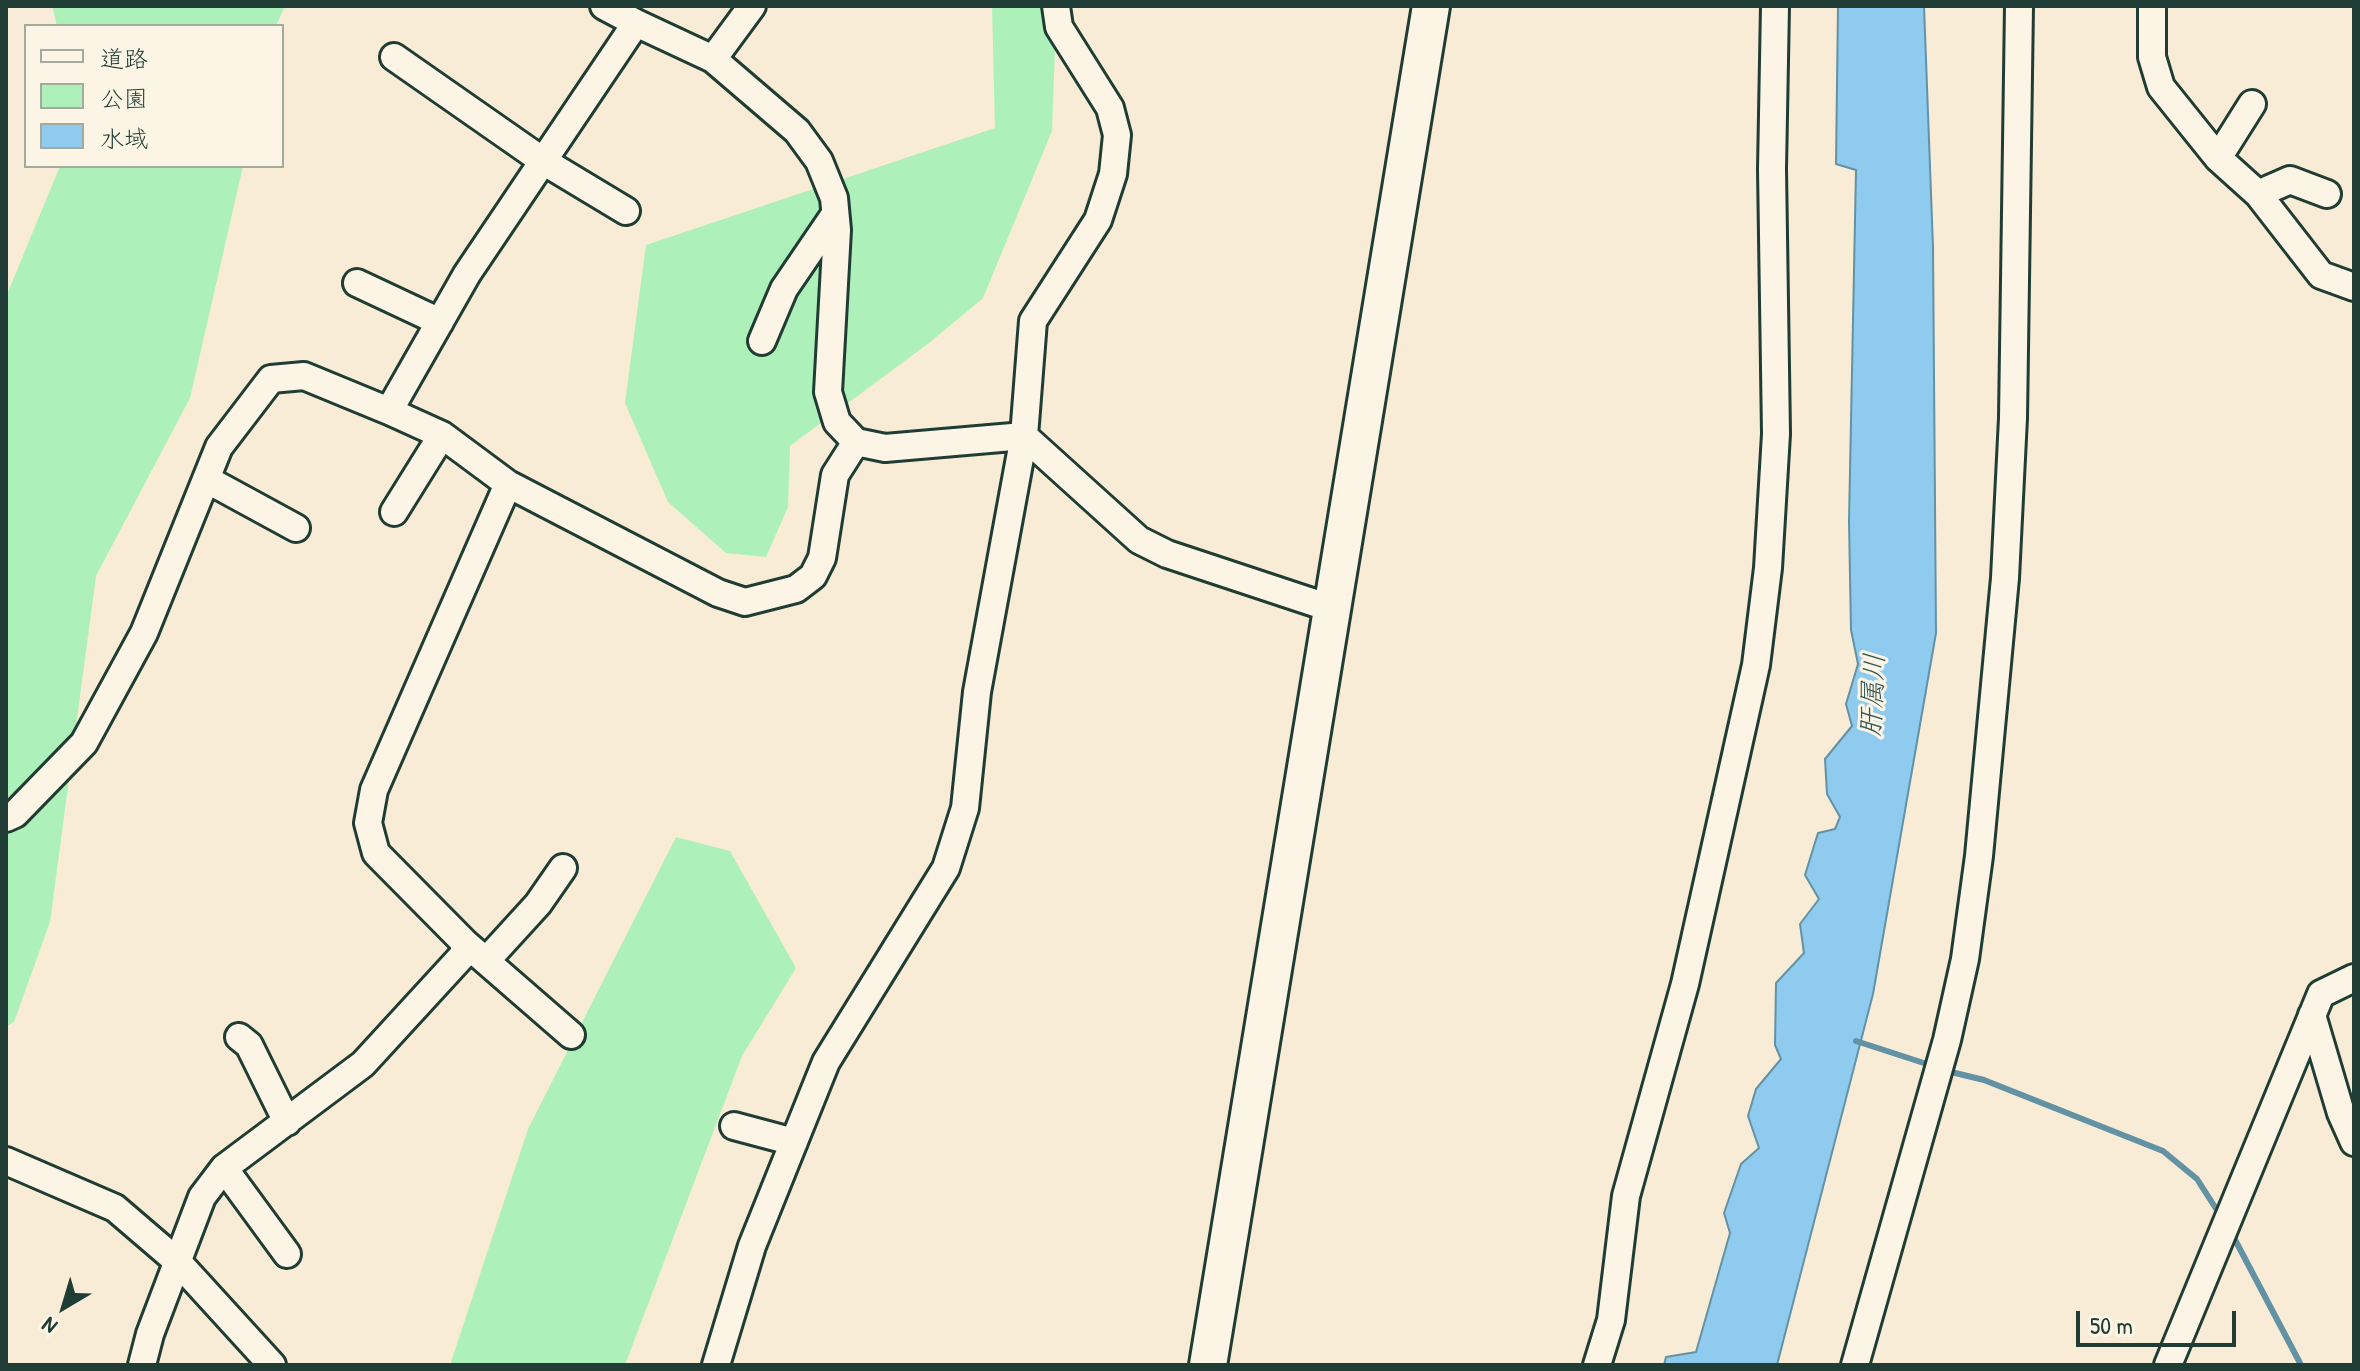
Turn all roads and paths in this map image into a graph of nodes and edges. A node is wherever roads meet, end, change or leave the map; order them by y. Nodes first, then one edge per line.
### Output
1 (752, 6) edge
2 (1056, 6) edge
3 (1431, 6) edge
4 (1775, 6) edge
5 (2019, 6) edge
6 (2152, 6) edge
7 (620, 11) edge
8 (394, 57) dead end
9 (713, 59) junction
10 (2252, 104) dead end
11 (2218, 158) junction
12 (543, 161) junction
13 (2258, 194) junction
14 (2327, 194) dead end
15 (626, 211) dead end
16 (835, 214) junction
17 (357, 283) dead end
18 (2354, 287) edge
19 (440, 322) junction
20 (762, 341) dead end
21 (389, 411) junction
22 (442, 435) junction
23 (1024, 436) junction
24 (856, 442) junction
25 (206, 479) junction
26 (508, 484) junction
27 (394, 512) dead end
28 (296, 528) dead end
29 (1330, 608) junction
30 (6, 818) edge
31 (563, 868) dead end
32 (464, 942) junction
33 (486, 961) junction
34 (2354, 978) edge
35 (2312, 1015) junction
36 (571, 1035) dead end
37 (239, 1037) dead end
38 (287, 1122) junction
39 (734, 1126) dead end
40 (794, 1142) junction
41 (2354, 1142) edge
42 (6, 1161) edge
43 (224, 1168) junction
44 (287, 1254) dead end
45 (178, 1262) junction
46 (142, 1365) edge
47 (272, 1365) edge
48 (716, 1365) edge
49 (1208, 1365) edge
50 (1597, 1365) edge
51 (1855, 1365) edge
52 (2168, 1365) edge

1 - 9 street
2 - 23 street
3 - 29 street
4 - 50 street
5 - 51 street
6 - 11 street
7 - 9 street
7 - 12 street
8 - 12 street
9 - 16 street
10 - 11 street
11 - 13 street
12 - 15 street
12 - 19 street
13 - 14 street
13 - 18 street
16 - 20 street
16 - 24 street
17 - 19 street
19 - 21 street
21 - 22 street
21 - 25 street
22 - 26 street
22 - 27 street
23 - 24 street
23 - 29 street
23 - 40 street
24 - 26 street
25 - 28 street
25 - 30 street
26 - 32 street
29 - 49 street
31 - 33 street
32 - 33 street
32 - 38 street
33 - 36 street
34 - 35 street
35 - 41 street
35 - 52 street
37 - 38 street
38 - 43 street
39 - 40 street
40 - 48 street
42 - 45 street
43 - 44 street
43 - 45 street
45 - 46 street
45 - 47 street

